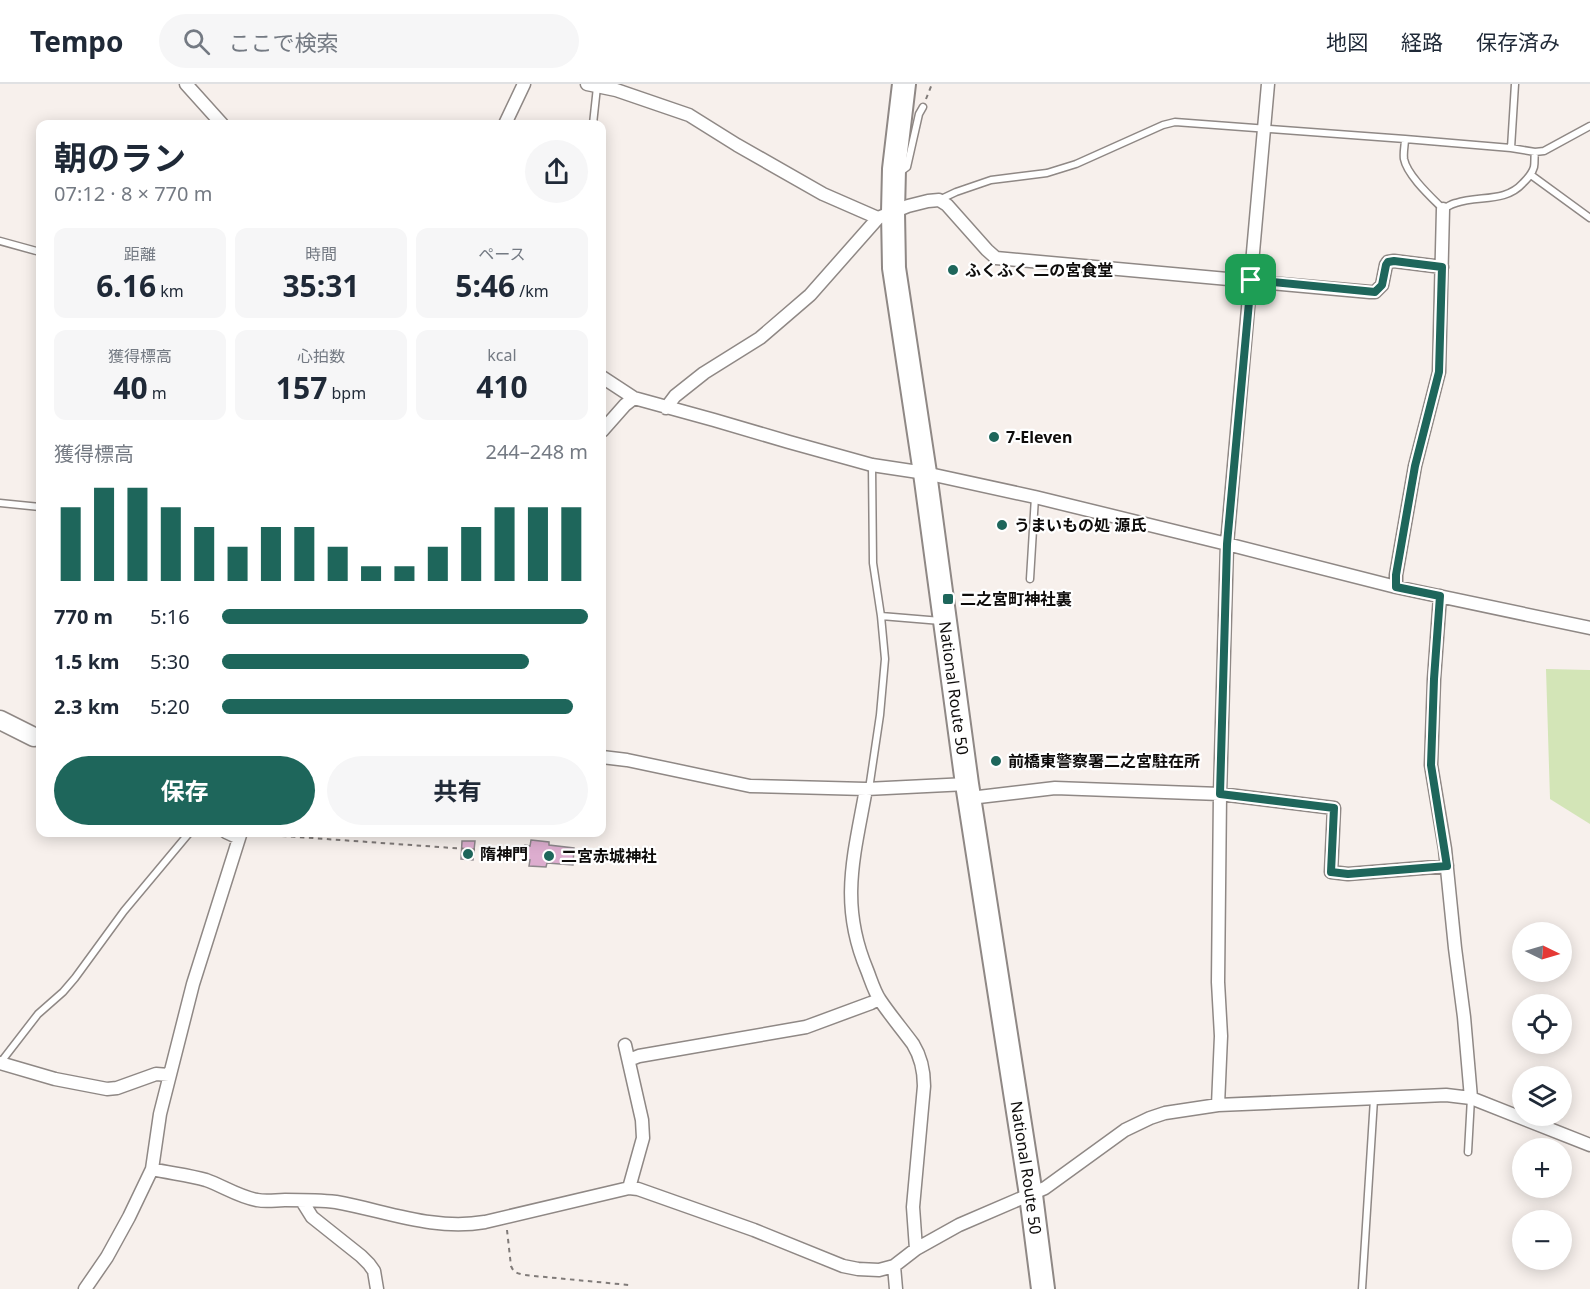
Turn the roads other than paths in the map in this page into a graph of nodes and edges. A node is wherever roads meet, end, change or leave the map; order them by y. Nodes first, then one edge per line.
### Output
1 (186, 84) edge
2 (524, 84) edge
3 (904, 84) edge
4 (1268, 84) edge
5 (1515, 84) edge
6 (592, 85) edge
7 (923, 107) road end
8 (218, 120) edge
9 (507, 120) edge
10 (593, 120) edge
11 (1590, 126) edge
12 (1264, 129) junction
13 (1405, 139) junction
14 (1511, 148) junction
15 (1535, 152) junction
16 (894, 169) junction
17 (1531, 175) junction
18 (939, 200) junction
19 (1443, 209) junction
20 (885, 215) junction
21 (1590, 218) edge
22 (0, 241) edge
23 (36, 251) edge
24 (1442, 267) junction
25 (1251, 280) junction
26 (606, 380) edge
27 (634, 398) junction
28 (666, 408) junction
29 (606, 426) edge
30 (872, 465) junction
31 (925, 473) junction
32 (1035, 497) junction
33 (0, 503) edge
34 (36, 507) edge
35 (1227, 544) junction
36 (1030, 579) dead end
37 (1396, 587) junction
38 (1440, 596) junction
39 (881, 615) junction
40 (945, 621) junction
41 (1590, 628) edge
42 (0, 720) edge
43 (36, 738) edge
44 (606, 757) edge
45 (867, 789) junction
46 (969, 791) junction
47 (1220, 794) junction
48 (186, 837) edge
49 (239, 837) edge
50 (1447, 866) junction
51 (879, 999) junction
52 (625, 1045) dead end
53 (629, 1059) junction
54 (1, 1063) edge
55 (169, 1075) junction
56 (1471, 1098) junction
57 (1374, 1099) junction
58 (1218, 1105) junction
59 (1590, 1145) edge
60 (1468, 1152) dead end
61 (152, 1169) junction
62 (629, 1188) junction
63 (1031, 1195) junction
64 (302, 1201) junction
65 (916, 1249) junction
66 (894, 1266) junction
67 (85, 1289) edge
68 (377, 1289) edge
69 (896, 1289) edge
70 (1043, 1289) edge
71 (1362, 1289) edge

1 - 8 street
2 - 9 street
3 - 16 highway, National Route 50
4 - 12 street
5 - 14 lane
6 - 10 lane
6 - 20 street
7 - 16 lane
11 - 15 lane
12 - 13 lane
12 - 18 lane
12 - 25 street
13 - 14 lane
13 - 19 lane
14 - 15 lane
15 - 17 lane
16 - 20 highway, National Route 50
17 - 19 lane
17 - 21 lane
18 - 20 street
18 - 25 street
19 - 24 street
20 - 28 street
20 - 31 highway, National Route 50
22 - 23 lane
24 - 25 street
24 - 37 street
25 - 35 street
26 - 27 street
27 - 28 street
27 - 29 street
28 - 30 street
30 - 31 street
30 - 39 lane
31 - 32 street
31 - 40 highway, National Route 50
32 - 35 street
32 - 36 lane
33 - 34 lane
35 - 37 street
35 - 47 street
37 - 38 street
38 - 41 street
38 - 50 street
39 - 40 lane
39 - 45 lane
40 - 46 highway, National Route 50
42 - 43 street
44 - 45 street
45 - 46 street
45 - 51 street
46 - 47 street
46 - 63 highway, National Route 50
47 - 50 street
47 - 58 street
48 - 54 lane
49 - 55 street
50 - 56 street
51 - 53 street
51 - 65 street
52 - 53 street
53 - 62 street
54 - 55 street
55 - 61 street
56 - 57 street
56 - 59 street
56 - 60 lane
57 - 58 street
57 - 71 lane
58 - 63 street
61 - 64 street
61 - 67 street
62 - 64 street
62 - 66 street
63 - 65 street
63 - 70 highway, National Route 50
64 - 68 street
65 - 66 street
66 - 69 street

